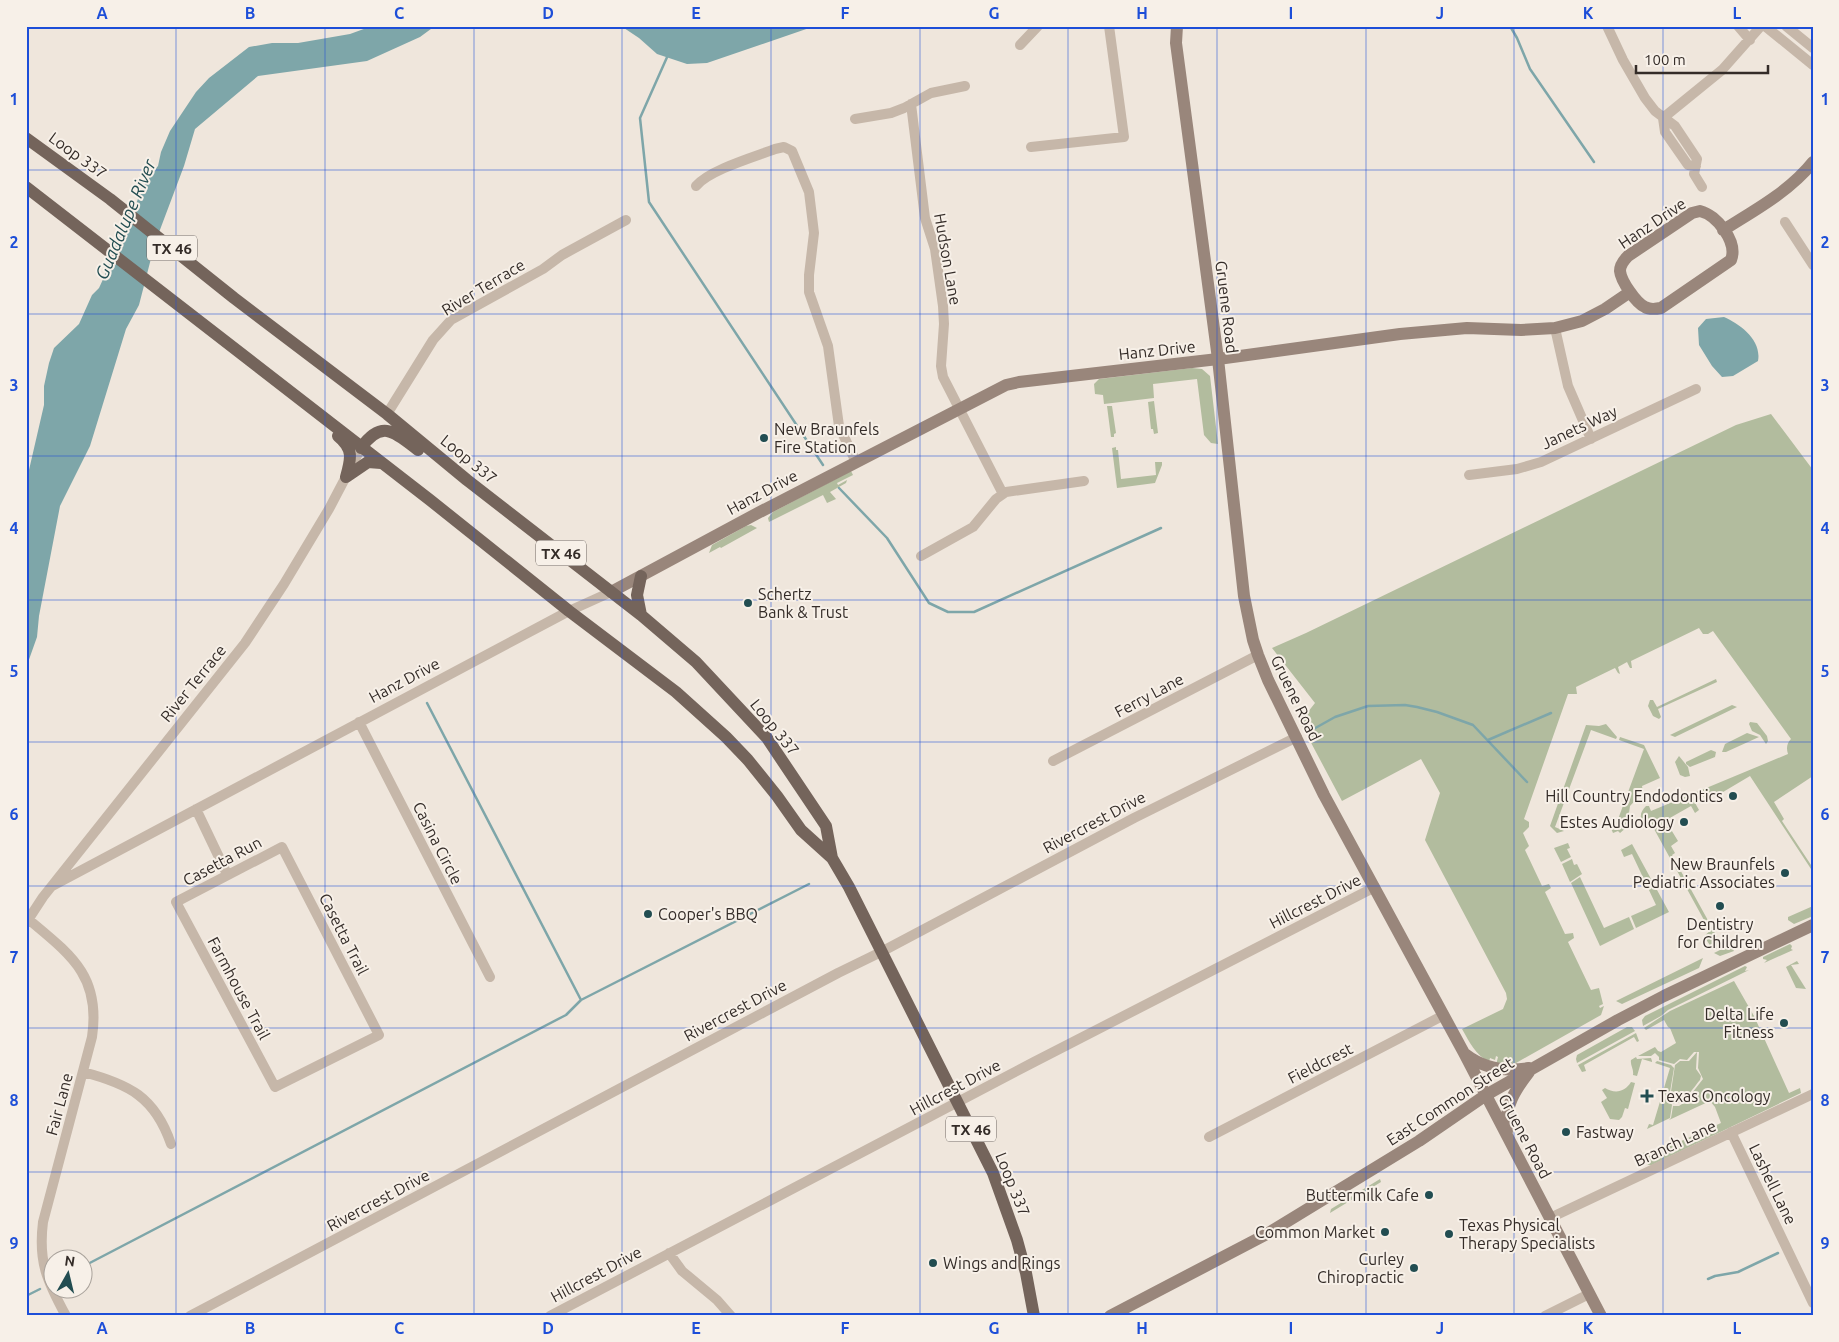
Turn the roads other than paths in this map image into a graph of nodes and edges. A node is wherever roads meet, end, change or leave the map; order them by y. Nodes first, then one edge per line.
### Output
1 (1038, 26) edge
2 (1109, 26) edge
3 (1177, 26) edge
4 (1607, 26) edge
5 (1738, 26) edge
6 (1761, 26) edge
7 (1765, 26) edge
8 (1786, 26) edge
9 (1750, 40) junction
10 (1020, 45) dead end
11 (1813, 48) edge
12 (1813, 65) edge
13 (965, 86) dead end
14 (911, 104) junction
15 (1663, 118) junction
16 (855, 119) dead end
17 (26, 129) edge
18 (26, 138) edge
19 (1031, 147) dead end
20 (54, 157) junction
21 (1813, 162) edge
22 (696, 186) dead end
23 (1702, 186) dead end
24 (26, 187) edge
25 (626, 220) dead end
26 (1785, 222) dead end
27 (1724, 230) junction
28 (1813, 265) edge
29 (1630, 292) junction
30 (1555, 328) junction
31 (1218, 360) junction
32 (278, 382) junction
33 (1696, 389) dead end
34 (958, 409) junction
35 (387, 414) junction
36 (1590, 439) junction
37 (361, 448) junction
38 (856, 462) junction
39 (381, 463) junction
40 (1469, 475) dead end
41 (346, 477) junction
42 (1084, 481) dead end
43 (478, 488) junction
44 (1003, 494) junction
45 (921, 556) dead end
46 (642, 576) junction
47 (611, 592) junction
48 (569, 611) junction
49 (641, 615) junction
50 (1258, 655) junction
51 (359, 722) junction
52 (1297, 736) junction
53 (1052, 761) dead end
54 (196, 809) junction
55 (282, 847) joint
56 (832, 858) junction
57 (227, 874) junction
58 (52, 886) junction
59 (1375, 887) junction
60 (176, 902) joint
61 (27, 921) edge
62 (1813, 925) edge
63 (881, 952) junction
64 (490, 977) dead end
65 (1444, 1016) junction
66 (1464, 1053) junction
67 (1534, 1067) junction
68 (83, 1072) junction
69 (275, 1087) joint
70 (1813, 1094) edge
71 (1486, 1095) junction
72 (957, 1103) junction
73 (1731, 1132) junction
74 (1507, 1136) junction
75 (1209, 1137) dead end
76 (171, 1144) dead end
77 (1550, 1218) junction
78 (669, 1253) junction
79 (1589, 1294) junction
80 (1813, 1302) edge
81 (66, 1316) edge
82 (190, 1316) edge
83 (550, 1316) edge
84 (731, 1316) edge
85 (1034, 1316) edge
86 (1110, 1316) edge
87 (1545, 1316) edge
88 (1601, 1316) edge

1 - 10 street
2 - 19 street
3 - 31 street, Gruene Road
4 - 15 street
5 - 9 street
6 - 9 street
7 - 12 street
8 - 11 street
9 - 15 street
13 - 14 street
14 - 16 street
14 - 34 street, Hudson Lane
15 - 23 street
17 - 20 main road
18 - 20 main road, Loop 337 / TX 46
20 - 35 main road, Loop 337 / TX 46
21 - 27 street
22 - 38 street
24 - 32 main road, Loop 337 / TX 46
25 - 35 street, River Terrace
26 - 28 street
27 - 29 street, Hanz Drive
27 - 29 street, Hanz Drive
29 - 30 street, Hanz Drive
30 - 31 street, Hanz Drive
30 - 36 street
31 - 34 street, Hanz Drive
31 - 50 street, Gruene Road
32 - 37 main road, Loop 337 / TX 46
32 - 41 main road
33 - 36 street, Janets Way
34 - 38 street, Hanz Drive
34 - 44 street, Hudson Lane
35 - 43 main road, Loop 337 / TX 46
36 - 40 street, Janets Way
37 - 39 main road, Loop 337 / TX 46
37 - 41 street, River Terrace
37 - 43 main road
38 - 46 street, Hanz Drive
39 - 41 main road
39 - 48 main road, Loop 337 / TX 46
41 - 58 street, River Terrace
42 - 44 street
43 - 47 main road, Loop 337 / TX 46
44 - 45 street
46 - 47 street, Hanz Drive
46 - 49 main road
47 - 48 street, Hanz Drive
47 - 49 main road, Loop 337 / TX 46
48 - 51 street, Hanz Drive
48 - 56 main road, Loop 337 / TX 46
49 - 56 main road, Loop 337 / TX 46
50 - 52 street, Gruene Road
50 - 53 street, Ferry Lane
51 - 54 street, Hanz Drive
51 - 64 street, Casina Circle
52 - 59 street, Gruene Road
52 - 63 street, Rivercrest Drive
54 - 57 street
54 - 58 street, Hanz Drive
55 - 57 street, Casetta Run
55 - 69 street, Casetta Trail
56 - 63 main road, Loop 337 / TX 46
57 - 60 street, Casetta Run
58 - 61 street, River Terrace
59 - 65 street, Gruene Road
59 - 72 street, Hillcrest Drive
60 - 69 street, Farmhouse Trail
61 - 68 street, Fair Lane
62 - 67 street, East Common Street
63 - 72 main road, Loop 337 / TX 46
63 - 82 street, Rivercrest Drive
65 - 66 street, Gruene Road
65 - 75 street, Fieldcrest
66 - 67 street
66 - 71 street, Gruene Road
67 - 71 street, East Common Street
67 - 74 street
68 - 76 street
68 - 81 street, Fair Lane
70 - 73 street, Branch Lane
71 - 74 street, Gruene Road
71 - 86 street, East Common Street
72 - 78 street, Hillcrest Drive
72 - 85 main road, Loop 337 / TX 46
73 - 77 street, Branch Lane
73 - 80 street, Lashell Lane
74 - 77 street, Gruene Road
77 - 79 street, Gruene Road
78 - 83 street, Hillcrest Drive
78 - 84 street
79 - 87 street
79 - 88 street, Gruene Road

